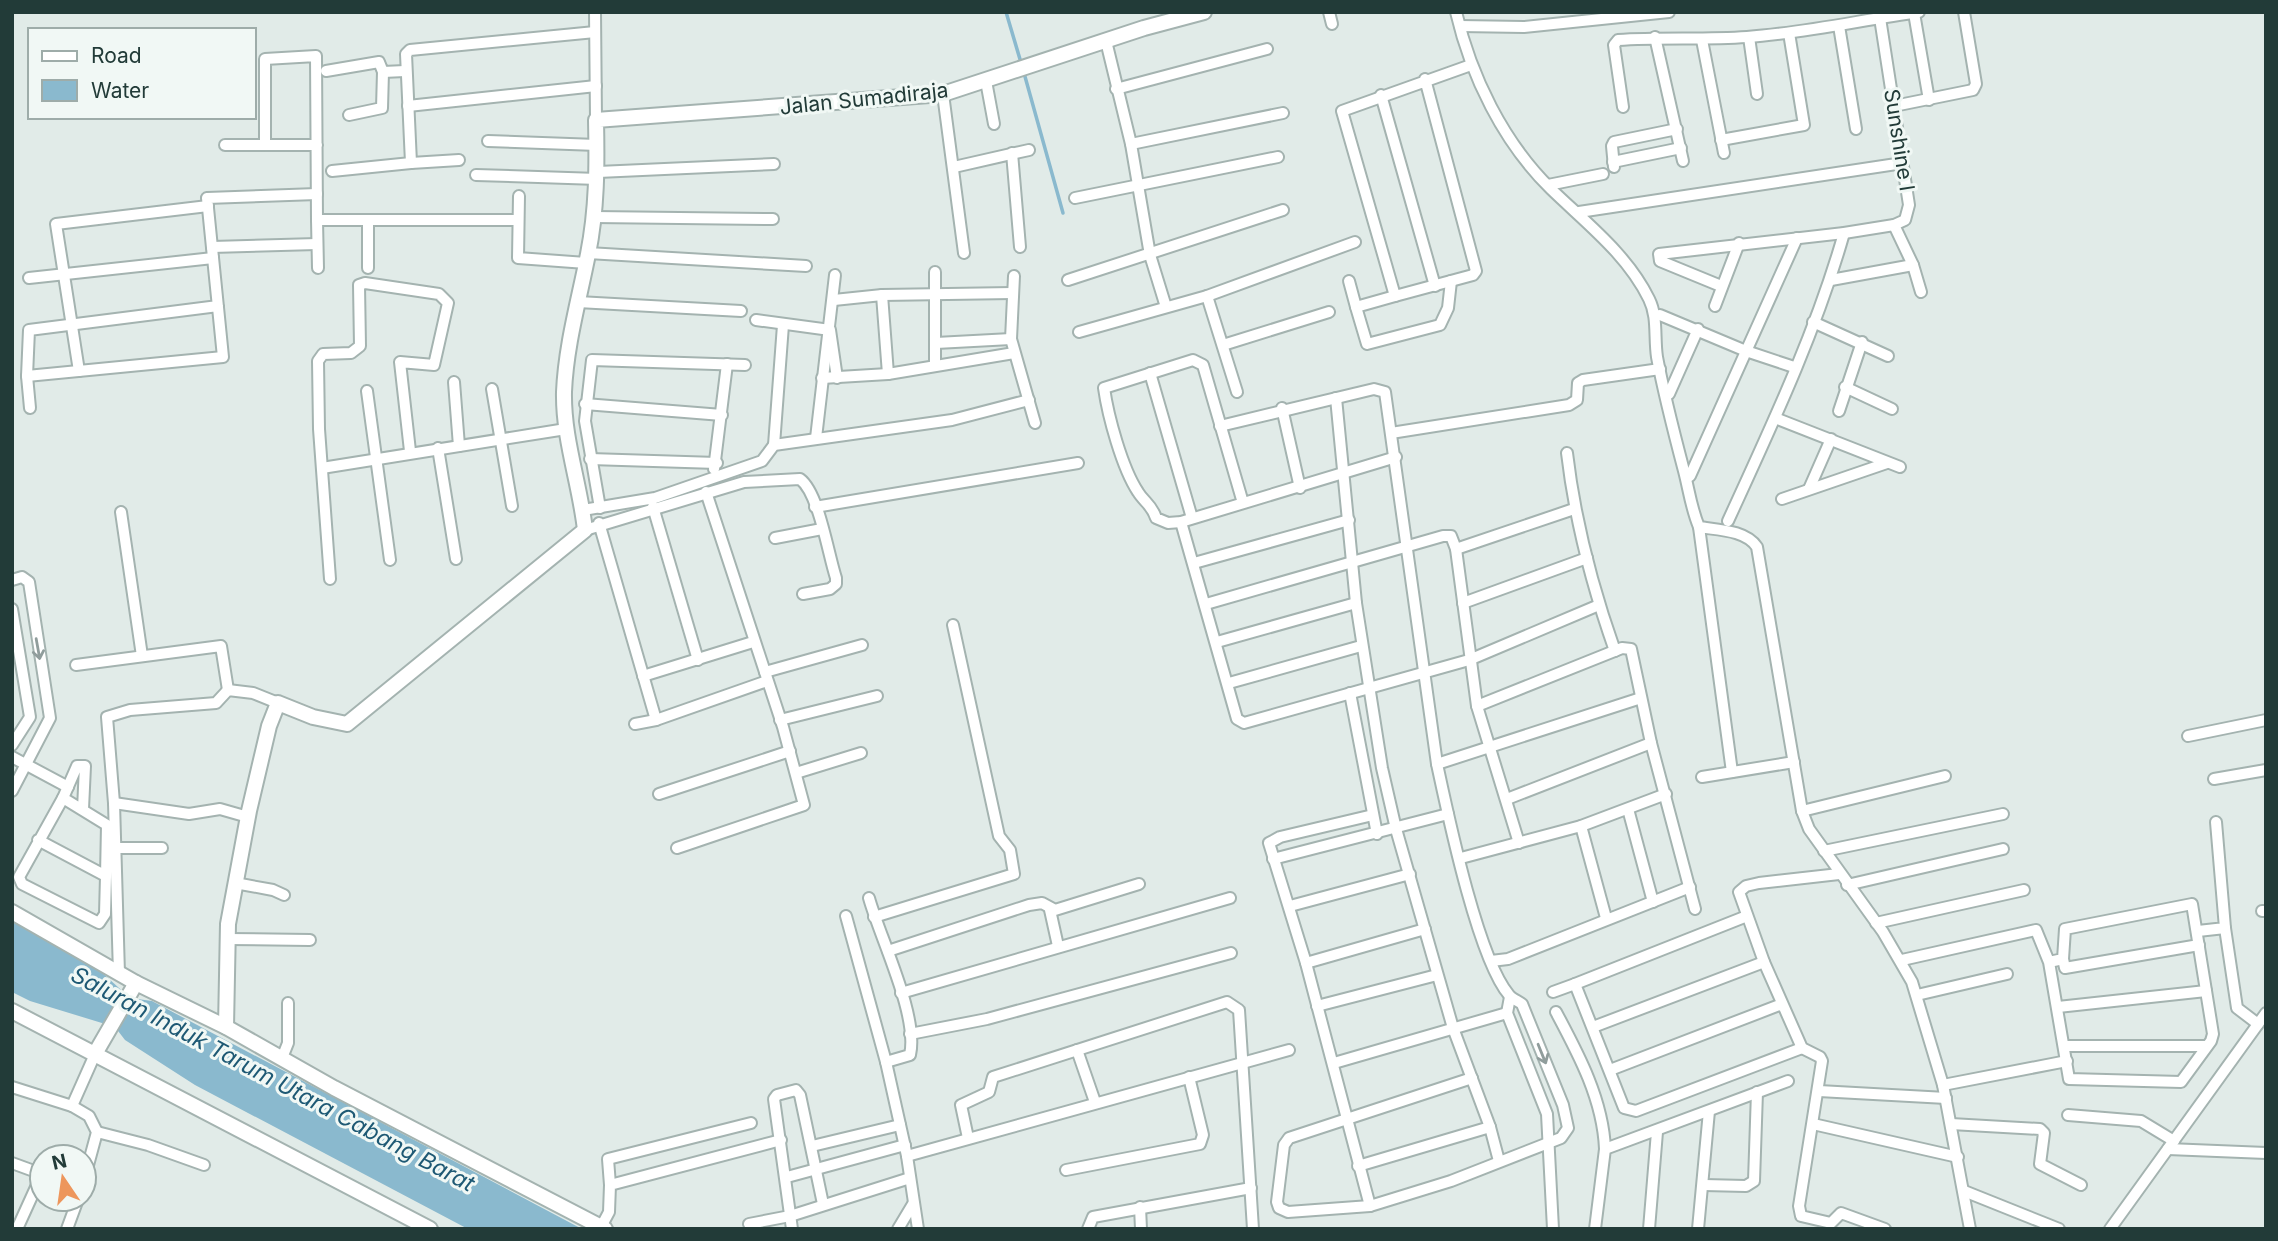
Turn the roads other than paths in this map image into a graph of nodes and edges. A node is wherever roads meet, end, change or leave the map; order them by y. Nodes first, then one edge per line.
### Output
1 (595, 12) edge
2 (1456, 12) edge
3 (1669, 12) edge
4 (1964, 12) edge
5 (1197, 13) edge
6 (1656, 13) edge
7 (1917, 13) edge
8 (1897, 14) edge
9 (1880, 18) junction
10 (1460, 26) junction
11 (1839, 26) junction
12 (595, 32) junction
13 (1789, 33) junction
14 (1655, 37) junction
15 (1749, 37) junction
16 (1702, 40) junction
17 (1106, 41) junction
18 (1267, 49) dead end
19 (1471, 65) junction
20 (326, 71) dead end
21 (405, 71) junction
22 (383, 72) junction
23 (1425, 79) junction
24 (986, 81) junction
25 (596, 86) junction
26 (1116, 89) junction
27 (943, 94) junction
28 (1757, 94) dead end
29 (1381, 95) junction
30 (1929, 100) junction
31 (408, 106) junction
32 (1894, 106) junction
33 (1623, 107) dead end
34 (1283, 113) dead end
35 (349, 115) dead end
36 (596, 120) junction
37 (994, 124) dead end
38 (1856, 129) dead end
39 (1677, 130) junction
40 (1721, 140) junction
41 (488, 141) dead end
42 (1131, 144) junction
43 (225, 145) dead end
44 (265, 145) junction
45 (317, 145) junction
46 (597, 145) junction
47 (1681, 148) junction
48 (1029, 150) dead end
49 (1724, 152) dead end
50 (1012, 153) junction
51 (1279, 158) dead end
52 (459, 160) dead end
53 (1683, 161) dead end
54 (411, 163) junction
55 (1903, 163) junction
56 (774, 164) dead end
57 (954, 167) junction
58 (332, 171) dead end
59 (1603, 174) dead end
60 (476, 175) dead end
61 (598, 176) junction
62 (1139, 185) junction
63 (1548, 185) junction
64 (317, 194) junction
65 (519, 196) dead end
66 (1075, 198) dead end
67 (208, 206) junction
68 (1283, 210) dead end
69 (1579, 212) junction
70 (594, 217) junction
71 (773, 219) dead end
72 (317, 220) junction
73 (368, 220) junction
74 (519, 220) junction
75 (1894, 225) junction
76 (1844, 233) junction
77 (1797, 238) junction
78 (1355, 242) dead end
79 (1739, 243) junction
80 (317, 244) junction
81 (1020, 247) dead end
82 (213, 253) junction
83 (964, 253) dead end
84 (1150, 255) junction
85 (587, 258) junction
86 (1913, 265) junction
87 (806, 266) dead end
88 (318, 268) dead end
89 (368, 268) dead end
90 (935, 272) dead end
91 (63, 274) junction
92 (835, 275) dead end
93 (1014, 276) dead end
94 (29, 278) dead end
95 (1068, 280) dead end
96 (1831, 280) junction
97 (1349, 281) dead end
98 (1451, 281) junction
99 (1435, 286) junction
100 (1721, 286) junction
101 (1921, 292) dead end
102 (934, 293) junction
103 (1013, 293) junction
104 (882, 295) junction
105 (1208, 296) junction
106 (1395, 296) junction
107 (834, 300) junction
108 (578, 302) junction
109 (218, 306) junction
110 (1715, 306) dead end
111 (1166, 307) junction
112 (1356, 307) junction
113 (741, 311) dead end
114 (1328, 312) dead end
115 (1660, 315) dead end
116 (756, 320) dead end
117 (1813, 323) junction
118 (71, 325) junction
119 (783, 325) junction
120 (1698, 329) junction
121 (830, 330) junction
122 (1079, 332) dead end
123 (1011, 339) junction
124 (1862, 342) junction
125 (936, 343) junction
126 (1223, 345) junction
127 (1746, 351) junction
128 (1014, 353) junction
129 (1888, 356) dead end
130 (727, 364) junction
131 (935, 364) junction
132 (745, 365) dead end
133 (1794, 367) junction
134 (1660, 369) junction
135 (79, 371) junction
136 (1150, 373) junction
137 (888, 374) junction
138 (27, 376) junction
139 (822, 378) junction
140 (837, 378) junction
141 (454, 382) dead end
142 (1845, 387) junction
143 (492, 389) dead end
144 (367, 391) dead end
145 (1237, 392) dead end
146 (1669, 394) dead end
147 (1336, 398) junction
148 (1030, 400) junction
149 (585, 404) junction
150 (30, 408) dead end
151 (1282, 408) junction
152 (1892, 409) dead end
153 (1839, 411) dead end
154 (722, 415) junction
155 (1775, 418) junction
156 (1035, 423) dead end
157 (1220, 426) junction
158 (566, 429) junction
159 (1391, 433) junction
160 (816, 438) junction
161 (502, 439) junction
162 (1831, 439) junction
163 (774, 445) junction
164 (459, 446) junction
165 (438, 448) junction
166 (411, 452) junction
167 (1567, 453) dead end
168 (1396, 457) junction
169 (376, 459) junction
170 (590, 459) junction
171 (717, 463) junction
172 (1078, 463) dead end
173 (1887, 463) junction
174 (1900, 467) dead end
175 (322, 468) junction
176 (1345, 474) junction
177 (1690, 476) dead end
178 (710, 478) junction
179 (1300, 488) junction
180 (1809, 489) junction
181 (706, 492) junction
182 (1782, 499) dead end
183 (1243, 503) junction
184 (512, 506) dead end
185 (653, 507) junction
186 (816, 507) junction
187 (600, 508) junction
188 (1574, 509) junction
189 (583, 510) junction
190 (121, 512) dead end
191 (1186, 520) junction
192 (1349, 520) junction
193 (1728, 521) dead end
194 (599, 523) junction
195 (1699, 527) junction
196 (822, 529) junction
197 (585, 530) junction
198 (775, 538) dead end
199 (1408, 548) junction
200 (1456, 549) junction
201 (456, 558) dead end
202 (1587, 558) junction
203 (390, 560) dead end
204 (1194, 563) junction
205 (1352, 564) junction
206 (330, 579) dead end
207 (12, 580) edge
208 (803, 594) dead end
209 (1356, 603) junction
210 (1463, 603) junction
211 (1206, 604) junction
212 (1599, 605) junction
213 (12, 609) edge
214 (32, 619) junction
215 (13, 625) edge
216 (953, 625) dead end
217 (753, 642) junction
218 (1217, 642) junction
219 (862, 645) dead end
220 (1362, 646) junction
221 (1615, 651) junction
222 (142, 656) junction
223 (698, 660) junction
224 (1469, 660) junction
225 (76, 665) dead end
226 (1426, 673) junction
227 (643, 676) junction
228 (766, 676) junction
229 (1228, 683) junction
230 (1367, 687) junction
231 (228, 690) junction
232 (1350, 693) junction
233 (877, 696) dead end
234 (1641, 698) junction
235 (278, 703) junction
236 (1477, 706) junction
237 (656, 720) junction
238 (780, 720) junction
239 (2266, 720) edge
240 (635, 724) dead end
241 (2188, 736) dead end
242 (1651, 743) junction
243 (12, 745) edge
244 (1489, 749) junction
245 (790, 751) junction
246 (861, 753) dead end
247 (12, 757) edge
248 (1794, 762) junction
249 (1437, 764) junction
250 (27, 765) junction
251 (2266, 771) edge
252 (1732, 772) junction
253 (796, 773) junction
254 (1945, 776) dead end
255 (1702, 777) dead end
256 (2214, 779) dead end
257 (68, 787) junction
258 (12, 790) edge
259 (659, 794) dead end
260 (1666, 794) junction
261 (63, 798) junction
262 (1507, 799) junction
263 (114, 803) junction
264 (1628, 809) junction
265 (83, 810) junction
266 (1802, 811) junction
267 (1448, 814) junction
268 (2003, 814) dead end
269 (1373, 815) junction
270 (248, 817) junction
271 (2216, 822) dead end
272 (1581, 826) junction
273 (1396, 829) junction
274 (1377, 834) junction
275 (38, 841) junction
276 (1519, 843) junction
277 (115, 848) junction
278 (162, 848) dead end
279 (677, 848) dead end
280 (2003, 849) dead end
281 (1824, 851) junction
282 (1461, 858) junction
283 (1273, 859) junction
284 (1410, 874) junction
285 (1839, 874) junction
286 (106, 876) junction
287 (235, 883) junction
288 (1139, 884) dead end
289 (1847, 885) junction
290 (1690, 887) junction
291 (2024, 890) dead end
292 (284, 895) dead end
293 (869, 898) dead end
294 (1230, 898) dead end
295 (1653, 902) junction
296 (1290, 906) junction
297 (1695, 909) dead end
298 (1050, 910) junction
299 (12, 912) edge
300 (846, 916) dead end
301 (1747, 916) junction
302 (874, 917) junction
303 (1606, 918) junction
304 (1876, 923) junction
305 (2225, 928) junction
306 (1425, 929) junction
307 (2198, 931) junction
308 (226, 939) junction
309 (310, 940) dead end
310 (2199, 945) junction
311 (1058, 946) junction
312 (888, 951) junction
313 (1231, 953) dead end
314 (2063, 959) junction
315 (1491, 961) junction
316 (1902, 961) junction
317 (1763, 962) junction
318 (2049, 962) junction
319 (1307, 963) junction
320 (119, 974) junction
321 (1437, 975) junction
322 (2007, 975) dead end
323 (1575, 984) junction
324 (134, 986) junction
325 (1553, 992) dead end
326 (2206, 992) junction
327 (901, 993) junction
328 (1917, 995) junction
329 (1510, 997) junction
330 (288, 1003) dead end
331 (1783, 1004) junction
332 (1317, 1006) junction
333 (2058, 1007) junction
334 (12, 1010) edge
335 (1556, 1012) dead end
336 (1507, 1013) junction
337 (2266, 1013) edge
338 (2258, 1024) junction
339 (226, 1027) junction
340 (1593, 1027) junction
341 (1453, 1028) junction
342 (909, 1034) junction
343 (2065, 1046) junction
344 (2206, 1046) junction
345 (1802, 1048) junction
346 (1077, 1050) junction
347 (1289, 1050) dead end
348 (96, 1052) junction
349 (282, 1058) junction
350 (2067, 1060) junction
351 (886, 1062) junction
352 (1334, 1063) junction
353 (1241, 1065) junction
354 (1611, 1070) junction
355 (1189, 1077) junction
356 (1472, 1078) junction
357 (1788, 1082) dead end
358 (1943, 1085) junction
359 (12, 1087) edge
360 (1818, 1091) junction
361 (1757, 1092) junction
362 (1946, 1098) junction
363 (1095, 1102) junction
364 (72, 1105) junction
365 (1709, 1111) junction
366 (2068, 1115) dead end
367 (1345, 1117) junction
368 (751, 1123) dead end
369 (1813, 1124) junction
370 (1951, 1124) junction
371 (900, 1125) junction
372 (1490, 1127) junction
373 (97, 1132) junction
374 (1657, 1132) junction
375 (968, 1138) junction
376 (781, 1140) junction
377 (1550, 1142) junction
378 (94, 1143) edge
379 (2171, 1145) junction
380 (812, 1146) junction
381 (1605, 1149) junction
382 (906, 1150) junction
383 (2266, 1153) edge
384 (1958, 1157) junction
385 (1499, 1161) junction
386 (204, 1165) dead end
387 (1358, 1166) junction
388 (1066, 1170) dead end
389 (816, 1171) junction
390 (787, 1177) junction
391 (911, 1178) junction
392 (610, 1185) junction
393 (1704, 1185) junction
394 (2081, 1185) dead end
395 (1251, 1188) junction
396 (1964, 1191) junction
397 (823, 1204) junction
398 (913, 1204) junction
399 (28, 1205) edge
400 (1370, 1206) junction
401 (1140, 1208) junction
402 (790, 1216) junction
403 (749, 1224) dead end
404 (603, 1228) edge
405 (17, 1229) edge
406 (430, 1229) edge
407 (792, 1229) edge
408 (898, 1229) edge
409 (918, 1229) edge
410 (1088, 1229) edge
411 (1141, 1229) edge
412 (1252, 1229) edge
413 (1553, 1229) edge
414 (1595, 1229) edge
415 (1649, 1229) edge
416 (1699, 1229) edge
417 (1885, 1229) edge
418 (1970, 1229) edge
419 (2059, 1229) edge
420 (2110, 1229) edge

1 - 12 street
2 - 10 street
3 - 6 street
4 - 30 street
5 - 17 street, Jalan Sumadiraja
6 - 10 street
7 - 8 street
7 - 30 street
8 - 9 street
9 - 11 street
9 - 32 street, Sunshine I
10 - 19 street
11 - 13 street
11 - 38 street
12 - 21 street
12 - 25 street
13 - 15 street
13 - 40 street
14 - 16 street
14 - 33 street
14 - 39 street
15 - 16 street
15 - 28 street
16 - 40 street
17 - 24 street, Jalan Sumadiraja
17 - 26 street
18 - 26 street
19 - 23 street
19 - 63 street
20 - 22 street
21 - 22 street
21 - 31 street
22 - 35 street
23 - 29 street
23 - 98 street
24 - 27 street, Jalan Sumadiraja
24 - 37 street
25 - 31 street
25 - 36 street
26 - 42 street
27 - 36 street, Jalan Sumadiraja
27 - 57 street
29 - 99 street
29 - 106 street
30 - 32 street
31 - 54 street
32 - 55 street, Sunshine I
34 - 42 street
36 - 46 street
39 - 47 street
39 - 47 street
40 - 49 street
41 - 46 street
42 - 62 street
43 - 44 street
44 - 45 street
44 - 45 street
45 - 64 street
46 - 61 street
47 - 53 street
48 - 50 street
50 - 57 street
50 - 81 street
51 - 62 street
52 - 54 street
54 - 58 street
55 - 69 street
55 - 75 street, Sunshine I
56 - 61 street
57 - 83 street
59 - 63 street
60 - 61 street
61 - 70 street
62 - 66 street
62 - 84 street
63 - 69 street
64 - 67 street
64 - 72 street
65 - 74 street
67 - 82 street
67 - 91 street
68 - 84 street
69 - 134 street
70 - 71 street
70 - 85 street
72 - 73 street
72 - 80 street
73 - 74 street
73 - 89 street
74 - 85 street
75 - 76 street
75 - 86 street
76 - 77 street
76 - 96 street
77 - 79 street
77 - 127 street
78 - 105 street
79 - 100 street
79 - 100 street
80 - 82 street
80 - 88 street
82 - 91 street
82 - 109 street
84 - 95 street
84 - 111 street
85 - 87 street
85 - 108 street
86 - 96 street
86 - 101 street
90 - 102 street
91 - 94 street
91 - 118 street
92 - 107 street
93 - 103 street
96 - 117 street
97 - 112 street
98 - 99 street
98 - 112 street
99 - 106 street
100 - 110 street
102 - 103 street
102 - 104 street
102 - 125 street
103 - 123 street
104 - 107 street
104 - 137 street
105 - 111 street
105 - 126 street
106 - 112 street
107 - 121 street
108 - 113 street
108 - 158 street
109 - 118 street
109 - 135 street
111 - 122 street
114 - 126 street
115 - 120 street
116 - 119 street
117 - 124 street
117 - 133 street
118 - 135 street
118 - 138 street
119 - 121 street
119 - 163 street
120 - 127 street
120 - 146 street
121 - 139 street
121 - 140 street
123 - 125 street
123 - 128 street
124 - 129 street
124 - 142 street
125 - 131 street
126 - 145 street
127 - 133 street
127 - 177 street
128 - 131 street
128 - 148 street
130 - 132 street
130 - 149 street
130 - 154 street
131 - 137 street
133 - 155 street
134 - 159 street
134 - 195 street
135 - 138 street
136 - 157 street
136 - 191 street
136 - 191 street
137 - 140 street
138 - 150 street
139 - 140 street
139 - 160 street
141 - 164 street
142 - 152 street
142 - 153 street
143 - 161 street
144 - 169 street
147 - 151 street
147 - 159 street
147 - 176 street
148 - 156 street
148 - 160 street
149 - 154 street
149 - 170 street
151 - 157 street
151 - 179 street
154 - 171 street
155 - 162 street
155 - 193 street
157 - 183 street
158 - 161 street
158 - 189 street
159 - 168 street
160 - 163 street
161 - 164 street
161 - 184 street
162 - 173 street
162 - 180 street
163 - 178 street
164 - 165 street
165 - 166 street
165 - 201 street
166 - 169 street
166 - 175 street
167 - 188 street
168 - 176 street
168 - 199 street
169 - 175 street
169 - 203 street
170 - 171 street
170 - 187 street
171 - 178 street
172 - 186 street
173 - 174 street
173 - 180 street
175 - 206 street
176 - 179 street
176 - 192 street
178 - 187 street
179 - 183 street
180 - 182 street
181 - 185 street
181 - 186 street
181 - 217 street
183 - 191 street
185 - 194 street
185 - 223 street
186 - 196 street
187 - 189 street
188 - 200 street
188 - 202 street
189 - 197 street
190 - 222 street
191 - 204 street
192 - 204 street
192 - 205 street
194 - 197 street
194 - 227 street
195 - 248 street
195 - 252 street
196 - 198 street
196 - 208 street
197 - 235 street
199 - 200 street
199 - 205 street
199 - 226 street
200 - 210 street
202 - 210 street
202 - 212 street
204 - 211 street
205 - 209 street
205 - 211 street
207 - 214 street
209 - 218 street
209 - 220 street
210 - 224 street
211 - 218 street
212 - 221 street
212 - 224 street
213 - 215 street
214 - 215 street
214 -> 250 street
215 - 243 street
216 - 302 street
217 - 223 street
217 - 228 street
218 - 229 street
219 - 228 street
220 - 229 street
220 - 230 street
221 - 234 street
221 - 236 street
222 - 225 street
222 - 231 street
223 - 227 street
224 - 226 street
224 - 236 street
226 - 230 street
226 - 249 street
227 - 237 street
228 - 237 street
228 - 238 street
229 - 232 street
230 - 232 street
230 - 273 street
231 - 235 street
231 - 263 street
232 - 269 street
233 - 238 street
234 - 242 street
234 - 244 street
235 - 270 street
236 - 244 street
237 - 240 street
238 - 245 street
239 - 241 street
242 - 260 street
242 - 262 street
244 - 249 street
244 - 262 street
245 - 253 street
245 - 259 street
246 - 253 street
247 - 250 street
248 - 252 street
248 - 266 street
249 - 267 street
250 - 257 street
250 - 258 street
251 - 256 street
252 - 255 street
253 - 279 street
254 - 266 street
257 - 261 street
257 - 265 street
260 - 264 street
260 - 290 street
261 - 265 street
261 - 275 street
262 - 276 street
263 - 270 street
263 - 277 street
264 - 272 street
264 - 295 street
265 - 286 street
266 - 281 street
267 - 273 street
267 - 282 street
268 - 281 street
269 - 274 street
269 - 283 street
270 - 287 street
271 - 305 street
272 - 276 street
272 - 303 street
273 - 274 street
273 - 284 street
274 - 283 street
275 - 286 street
275 - 286 street
276 - 282 street
277 - 278 street
277 - 320 street
280 - 289 street
281 - 285 street
282 - 315 street
283 - 296 street
284 - 296 street
284 - 306 street
285 - 289 street
285 - 301 street
287 - 292 street
287 - 308 street
288 - 298 street
289 - 304 street
290 - 295 street
290 - 297 street
291 - 304 street
293 - 302 street
294 - 311 street
295 - 303 street
296 - 319 street
298 - 311 street
298 - 312 street
299 - 320 street
300 - 351 street
301 - 317 street
301 - 323 street
302 - 312 street
303 - 315 street
304 - 316 street
305 - 307 street
305 - 338 street
306 - 319 street
306 - 321 street
307 - 310 street
307 - 314 street
308 - 309 street
308 - 339 street
310 - 314 street
310 - 326 street
311 - 327 street
312 - 327 street
313 - 342 street
314 - 318 street
315 - 329 street
316 - 318 street
316 - 328 street
317 - 331 street
317 - 340 street
318 - 333 street
319 - 332 street
320 - 324 street
321 - 332 street
321 - 341 street
322 - 328 street
323 - 325 street
323 - 340 street
324 - 339 street
324 - 348 street
326 - 333 street
326 - 344 street
327 - 342 street
328 - 358 street
329 - 336 street
329 -> 377 street
330 - 349 street
331 - 345 street
331 - 354 street
332 - 352 street
333 - 343 street
334 - 348 street
335 - 381 street
336 - 341 street
336 - 377 street
337 - 338 street
338 - 379 street
339 - 349 street
340 - 354 street
341 - 352 street
341 - 356 street
342 - 351 street
343 - 344 street
343 - 350 street
344 - 350 street
345 - 354 street
345 - 360 street
346 - 353 street
346 - 363 street
346 - 375 street
347 - 353 street
348 - 364 street
348 - 406 street
349 - 404 street
350 - 358 street
351 - 371 street
352 - 367 street
353 - 355 street
353 - 395 street
355 - 363 street
355 - 388 street
356 - 367 street
356 - 372 street
357 - 361 street
358 - 362 street
359 - 364 street
360 - 362 street
360 - 369 street
361 - 365 street
361 - 393 street
362 - 370 street
363 - 375 street
364 - 373 street
365 - 374 street
365 - 393 street
366 - 379 street
367 - 387 street
367 - 400 street
368 - 392 street
369 - 384 street
369 - 417 street
370 - 384 street
370 - 394 street
371 - 380 street
371 - 382 street
372 - 385 street
372 - 387 street
373 - 378 street
373 - 386 street
374 - 381 street
374 - 415 street
375 - 382 street
376 - 380 street
376 - 390 street
376 - 392 street
377 - 385 street
377 - 413 street
379 - 383 street
379 - 420 street
380 - 389 street
381 - 414 street
382 - 389 street
382 - 391 street
384 - 396 street
385 - 400 street
387 - 400 street
389 - 390 street
389 - 397 street
390 - 402 street
391 - 397 street
391 - 398 street
392 - 404 street
393 - 416 street
395 - 401 street
395 - 412 street
396 - 418 street
396 - 419 street
397 - 402 street
398 - 408 street
398 - 409 street
399 - 405 street
401 - 410 street
401 - 411 street
402 - 403 street
402 - 407 street

